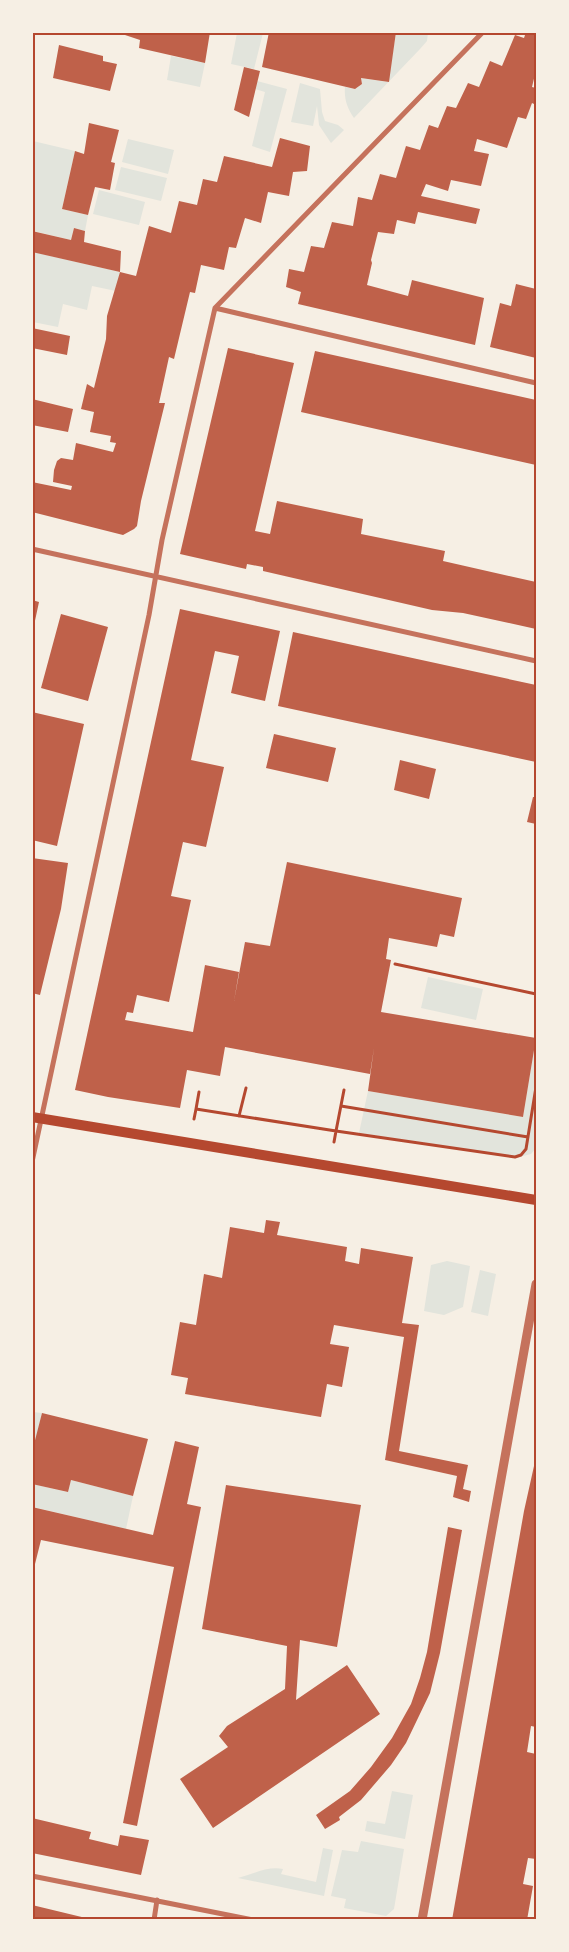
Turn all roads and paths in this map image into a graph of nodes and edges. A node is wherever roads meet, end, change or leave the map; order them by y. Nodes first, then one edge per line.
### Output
1 (483, 32) edge
2 (215, 308) junction
3 (536, 383) edge
4 (32, 549) edge
5 (155, 578) junction
6 (536, 661) edge
7 (395, 964) dead end
8 (536, 994) edge
9 (536, 1087) edge
10 (246, 1088) dead end
11 (344, 1090) dead end
12 (199, 1092) dead end
13 (341, 1106) junction
14 (196, 1109) junction
15 (239, 1116) junction
16 (37, 1118) edge
17 (194, 1119) dead end
18 (336, 1131) junction
19 (528, 1137) junction
20 (334, 1142) dead end
21 (32, 1162) edge
22 (536, 1200) edge
23 (536, 1284) edge
24 (32, 1876) edge
25 (157, 1900) junction
26 (154, 1920) edge
27 (253, 1920) edge
28 (422, 1920) edge

1 - 2 street
2 - 3 street
2 - 5 street
4 - 5 street
5 - 6 street
5 - 16 street
7 - 8 path
9 - 19 path
10 - 15 path
11 - 13 path
12 - 14 path
13 - 18 path
13 - 19 path
14 - 15 path
14 - 17 path
15 - 18 path
16 - 21 street
16 - 22 main road
18 - 19 path
18 - 20 path
23 - 28 street
24 - 25 street
25 - 26 street
25 - 27 street

